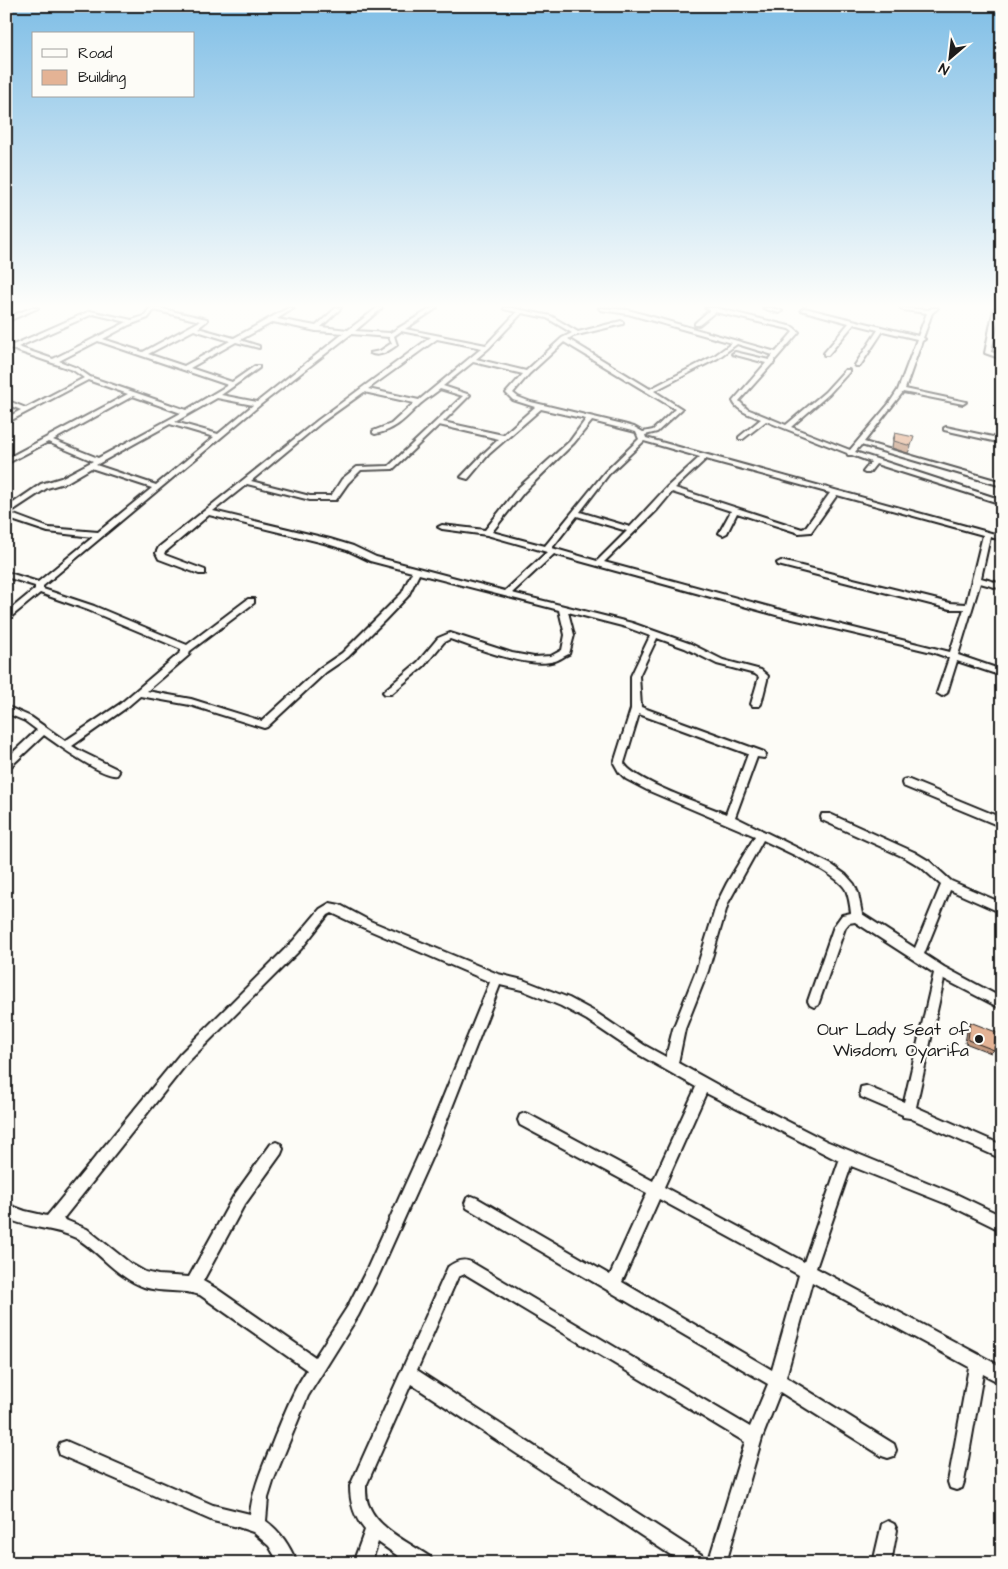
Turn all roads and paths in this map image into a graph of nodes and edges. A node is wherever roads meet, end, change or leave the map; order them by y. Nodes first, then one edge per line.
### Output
1 (82, 381) edge
2 (97, 381) edge
3 (224, 381) edge
4 (236, 381) edge
5 (287, 381) edge
6 (375, 381) edge
7 (447, 381) edge
8 (520, 381) edge
9 (634, 381) edge
10 (669, 381) edge
11 (754, 381) edge
12 (838, 381) edge
13 (905, 381) edge
14 (232, 384) junction
15 (440, 387) junction
16 (363, 390) junction
17 (901, 390) junction
18 (650, 391) junction
19 (134, 394) junction
20 (216, 396) junction
21 (6, 402) edge
22 (964, 402) dead end
23 (417, 403) junction
24 (258, 404) junction
25 (539, 407) junction
26 (26, 410) junction
27 (186, 412) junction
28 (591, 418) junction
29 (765, 419) junction
30 (6, 421) edge
31 (169, 422) junction
32 (439, 423) junction
33 (786, 428) junction
34 (946, 429) dead end
35 (375, 432) dead end
36 (219, 436) junction
37 (642, 436) junction
38 (505, 438) junction
39 (741, 438) dead end
40 (48, 440) junction
41 (1002, 441) edge
42 (860, 443) junction
43 (850, 454) junction
44 (705, 456) junction
45 (99, 461) junction
46 (6, 462) edge
47 (874, 462) junction
48 (91, 466) junction
49 (867, 472) dead end
50 (465, 477) dead end
51 (244, 481) junction
52 (1002, 484) edge
53 (158, 488) junction
54 (670, 489) junction
55 (834, 493) junction
56 (1002, 502) edge
57 (736, 510) junction
58 (208, 512) junction
59 (6, 514) edge
60 (577, 514) junction
61 (442, 527) dead end
62 (631, 530) junction
63 (723, 532) dead end
64 (487, 533) junction
65 (101, 535) junction
66 (988, 535) junction
67 (1002, 538) edge
68 (550, 550) junction
69 (781, 563) dead end
70 (598, 564) junction
71 (417, 571) junction
72 (202, 572) dead end
73 (6, 574) edge
74 (977, 579) junction
75 (39, 587) junction
76 (1002, 587) edge
77 (507, 593) junction
78 (251, 601) dead end
79 (969, 607) junction
80 (563, 608) junction
81 (6, 618) edge
82 (655, 634) junction
83 (186, 650) junction
84 (953, 655) junction
85 (1002, 673) edge
86 (388, 692) dead end
87 (140, 693) junction
88 (942, 693) dead end
89 (756, 704) dead end
90 (636, 709) junction
91 (6, 710) edge
92 (42, 730) junction
93 (66, 745) junction
94 (6, 765) edge
95 (114, 772) dead end
96 (907, 783) dead end
97 (826, 817) dead end
98 (729, 819) junction
99 (1002, 823) edge
100 (761, 834) junction
101 (948, 884) junction
102 (1002, 908) edge
103 (857, 917) junction
104 (917, 956) junction
105 (940, 971) junction
106 (497, 979) junction
107 (814, 1001) dead end
108 (1002, 1004) edge
109 (671, 1066) junction
110 (704, 1084) junction
111 (866, 1092) dead end
112 (908, 1112) junction
113 (525, 1120) dead end
114 (276, 1149) dead end
115 (1002, 1152) edge
116 (847, 1158) junction
117 (656, 1190) junction
118 (472, 1203) dead end
119 (6, 1211) edge
120 (50, 1224) junction
121 (1002, 1224) edge
122 (808, 1271) junction
123 (613, 1285) junction
124 (192, 1286) junction
125 (977, 1364) junction
126 (318, 1368) junction
127 (408, 1373) junction
128 (1002, 1376) edge
129 (777, 1381) junction
130 (754, 1438) junction
131 (66, 1449) dead end
132 (888, 1450) dead end
133 (956, 1482) dead end
134 (257, 1524) junction
135 (374, 1529) junction
136 (888, 1530) dead end
137 (288, 1563) edge
138 (362, 1563) edge
139 (424, 1563) edge
140 (699, 1563) edge
141 (717, 1563) edge
142 (882, 1563) edge

1 - 26 street
2 - 19 street
3 - 14 street
4 - 14 street
5 - 24 street
6 - 16 street
7 - 15 street
8 - 25 street
9 - 18 street
10 - 18 street
11 - 29 street
12 - 33 street
13 - 17 street
14 - 20 street
15 - 23 street
15 - 32 street
16 - 23 street
16 - 51 street
17 - 22 street
17 - 42 street
18 - 37 street
19 - 27 street
19 - 40 street
20 - 24 street
20 - 27 street
21 - 26 street
23 - 35 street
24 - 36 street
25 - 28 street
25 - 38 street
26 - 30 street
27 - 31 street
28 - 37 street
28 - 64 street
29 - 33 street
29 - 39 street
31 - 36 street
31 - 45 street
32 - 38 street
32 - 51 street
33 - 43 street
34 - 41 street
36 - 53 street
37 - 44 street
37 - 60 street
38 - 50 street
40 - 45 street
40 - 46 street
42 - 43 street
42 - 52 street
43 - 47 street
44 - 54 street
44 - 55 street
45 - 48 street
47 - 49 street
47 - 56 street
48 - 53 street
48 - 59 street
51 - 58 street
53 - 65 street
54 - 57 street
54 - 62 street
55 - 57 street
55 - 66 street
57 - 63 street
58 - 71 street
58 - 72 street
59 - 65 street
60 - 62 street
60 - 68 street
61 - 64 street
62 - 70 street
64 - 68 street
65 - 75 street
66 - 67 street
66 - 74 street
68 - 70 street
68 - 77 street
69 - 79 street
70 - 84 street
71 - 77 street
71 - 87 street
73 - 75 street
74 - 76 street
74 - 79 street
75 - 81 street
75 - 83 street
77 - 80 street
78 - 83 street
79 - 84 street
80 - 82 street
80 - 86 street
82 - 89 street
82 - 90 street
83 - 87 street
84 - 85 street
84 - 88 street
87 - 93 street
90 - 98 street
90 - 98 street
91 - 92 street
92 - 93 street
92 - 94 street
93 - 95 street
96 - 99 street
97 - 101 street
98 - 100 street
100 - 103 street
100 - 109 street
101 - 102 street
101 - 104 street
103 - 104 street
103 - 107 street
104 - 105 street
105 - 108 street
105 - 112 street
106 - 109 street
106 - 120 street
106 - 126 street
109 - 110 street
110 - 116 street
110 - 117 street
111 - 112 street
112 - 115 street
113 - 117 street
114 - 124 street
116 - 121 street
116 - 122 street
117 - 122 street
117 - 123 street
118 - 123 street
119 - 120 street
120 - 124 street
122 - 125 street
122 - 129 street
123 - 129 street
124 - 126 street
125 - 128 street
125 - 133 street
126 - 134 street
127 - 130 street
127 - 135 street
127 - 140 street
129 - 130 street
129 - 132 street
130 - 141 street
131 - 134 street
134 - 137 street
135 - 138 street
135 - 139 street
136 - 142 street

